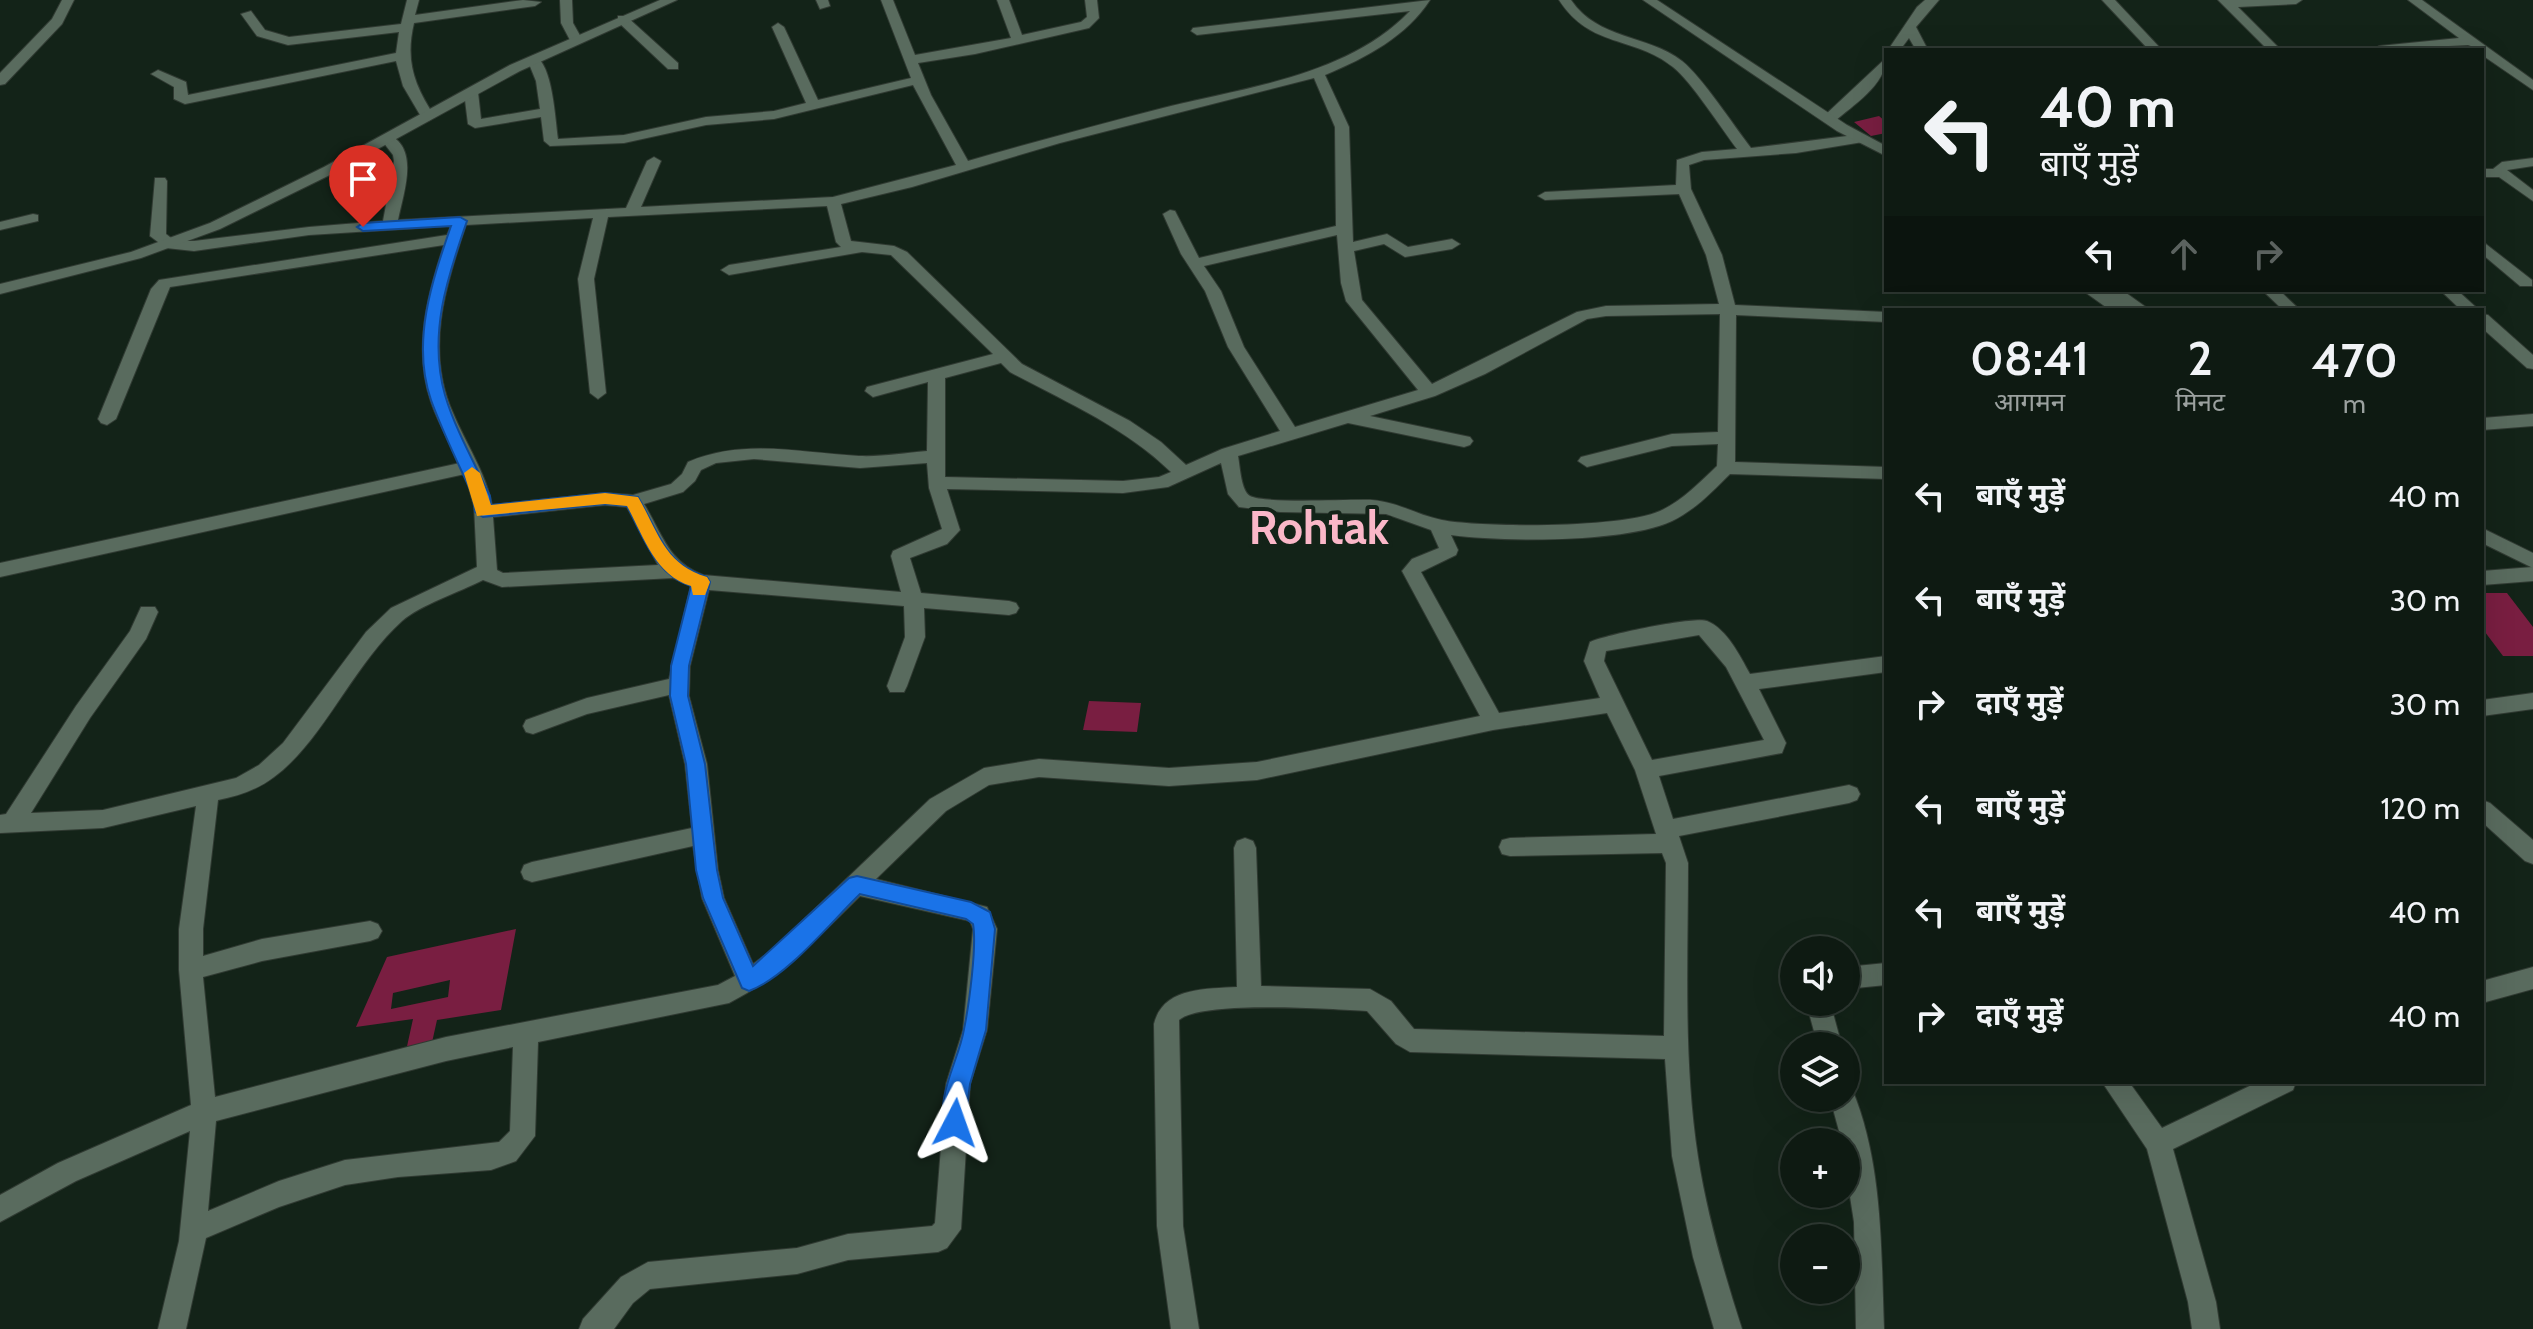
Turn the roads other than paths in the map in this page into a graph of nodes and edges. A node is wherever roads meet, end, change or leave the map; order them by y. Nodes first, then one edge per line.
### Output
1 (68, 0) edge
2 (413, 0) edge
3 (566, 0) edge
4 (671, 0) edge
5 (887, 0) edge
6 (1003, 0) edge
7 (1091, 0) edge
8 (1565, 0) edge
9 (1647, 0) edge
10 (1933, 0) edge
11 (2108, 0) edge
12 (2295, 0) edge
13 (2414, 0) edge
14 (535, 2) edge
15 (2226, 2) edge
16 (1422, 4) edge
17 (247, 14) dead end
18 (622, 19) junction
19 (407, 24) junction
20 (778, 27) dead end
21 (1910, 28) junction
22 (1197, 31) dead end
23 (576, 39) junction
24 (1018, 41) junction
25 (2470, 41) junction
26 (1895, 48) edge
27 (1921, 48) edge
28 (2154, 48) edge
29 (2273, 48) edge
30 (2399, 48) edge
31 (2480, 48) edge
32 (2484, 51) edge
33 (401, 56) junction
34 (534, 59) junction
35 (910, 60) junction
36 (1884, 64) edge
37 (673, 66) dead end
38 (4, 72) edge
39 (1318, 73) junction
40 (158, 74) dead end
41 (918, 80) junction
42 (2533, 86) edge
43 (471, 92) junction
44 (813, 104) junction
45 (548, 112) junction
46 (428, 117) junction
47 (1829, 119) junction
48 (387, 138) junction
49 (1858, 140) junction
50 (1746, 151) junction
51 (1884, 151) edge
52 (1884, 160) edge
53 (654, 161) dead end
54 (2533, 162) edge
55 (964, 166) junction
56 (2484, 173) edge
57 (2502, 173) junction
58 (160, 181) dead end
59 (1684, 189) junction
60 (1545, 196) dead end
61 (2533, 197) edge
62 (833, 201) junction
63 (632, 211) junction
64 (602, 213) junction
65 (1170, 214) dead end
66 (33, 218) dead end
67 (460, 221) junction
68 (390, 225) junction
69 (0, 226) edge
70 (1344, 229) junction
71 (453, 239) junction
72 (1452, 244) dead end
73 (171, 245) junction
74 (2484, 247) edge
75 (1346, 248) junction
76 (856, 249) junction
77 (1195, 263) junction
78 (729, 270) dead end
79 (2531, 281) edge
80 (0, 289) edge
81 (2093, 292) edge
82 (2114, 292) edge
83 (2272, 292) edge
84 (2450, 292) edge
85 (2118, 308) edge
86 (2139, 308) edge
87 (2290, 308) edge
88 (2469, 308) edge
89 (1728, 309) junction
90 (1884, 317) edge
91 (2484, 321) edge
92 (1002, 357) junction
93 (2533, 364) edge
94 (936, 374) junction
95 (873, 391) dead end
96 (1429, 392) junction
97 (598, 393) dead end
98 (2533, 409) edge
99 (2484, 413) edge
100 (1348, 417) junction
101 (107, 419) dead end
102 (2533, 420) edge
103 (2484, 424) edge
104 (1291, 435) junction
105 (1727, 438) junction
106 (1464, 441) dead end
107 (1228, 453) junction
108 (935, 456) junction
109 (1587, 461) dead end
110 (470, 467) junction
111 (1726, 468) junction
112 (1183, 473) junction
113 (1884, 473) edge
114 (937, 483) junction
115 (633, 501) junction
116 (483, 512) junction
117 (1438, 526) junction
118 (2484, 536) edge
119 (2533, 561) edge
120 (0, 570) edge
121 (486, 571) junction
122 (672, 571) junction
123 (2533, 574) edge
124 (2484, 578) edge
125 (701, 582) junction
126 (914, 602) junction
127 (1009, 608) dead end
128 (148, 612) dead end
129 (1884, 664) edge
130 (1744, 683) junction
131 (679, 685) junction
132 (897, 686) dead end
133 (2533, 701) edge
134 (1613, 704) junction
135 (2484, 708) edge
136 (1493, 722) junction
137 (533, 726) dead end
138 (1646, 770) junction
139 (1849, 794) dead end
140 (208, 796) junction
141 (2484, 811) edge
142 (6, 824) edge
143 (702, 835) junction
144 (1670, 836) junction
145 (1510, 847) dead end
146 (1245, 848) dead end
147 (2533, 854) edge
148 (532, 872) dead end
149 (857, 885) junction
150 (370, 931) dead end
151 (191, 970) junction
152 (1884, 974) edge
153 (1860, 977) edge
154 (2533, 978) edge
155 (749, 981) junction
156 (2484, 991) edge
157 (1249, 997) junction
158 (526, 1033) junction
159 (1676, 1048) junction
160 (2115, 1084) edge
161 (2280, 1084) edge
162 (204, 1112) junction
163 (1847, 1112) edge
164 (2158, 1143) junction
165 (0, 1209) edge
166 (194, 1230) junction
167 (172, 1329) edge
168 (593, 1329) edge
169 (1185, 1329) edge
170 (1728, 1329) edge
171 (1870, 1329) edge
172 (2206, 1329) edge

1 - 38 street
2 - 19 street
3 - 23 street
4 - 18 street
5 - 35 street
6 - 24 street
7 - 24 street
8 - 50 street
9 - 47 street
10 - 21 street
11 - 28 street
12 - 15 street
13 - 25 street
14 - 19 street
15 - 29 street
16 - 22 street
16 - 39 street
17 - 19 street
18 - 23 street
18 - 37 street
19 - 33 street
20 - 44 street
21 - 26 street
21 - 27 street
23 - 34 street
24 - 35 street
25 - 30 street
25 - 31 street
32 - 42 street
33 - 40 street
33 - 46 street
34 - 43 street
34 - 45 street
35 - 41 street
36 - 47 street
39 - 55 street
39 - 70 street
41 - 44 street
41 - 55 street
43 - 45 street
43 - 46 street
44 - 45 street
46 - 48 street
47 - 49 street
48 - 68 street
48 - 73 street
49 - 50 street
49 - 51 street
49 - 52 street
50 - 59 street
53 - 63 street
54 - 57 street
55 - 62 street
56 - 57 street
57 - 61 street
58 - 73 street
59 - 60 street
59 - 89 street
62 - 63 street
62 - 76 street
63 - 64 street
64 - 67 street
64 - 97 street
65 - 77 street
66 - 69 street
67 - 68 street
67 - 71 street
68 - 73 street
70 - 75 street
70 - 77 street
71 - 101 street
71 - 110 street
72 - 75 street
73 - 80 street
74 - 79 street
75 - 96 street
76 - 78 street
76 - 92 street
77 - 104 street
81 - 85 street
82 - 86 street
83 - 87 street
84 - 88 street
89 - 90 street
89 - 96 street
89 - 105 street
91 - 93 street
92 - 94 street
92 - 112 street
94 - 95 street
94 - 108 street
96 - 100 street
98 - 99 street
100 - 104 street
100 - 106 street
102 - 103 street
104 - 107 street
105 - 109 street
105 - 111 street
107 - 112 street
107 - 117 street
108 - 114 street
108 - 115 street
110 - 116 street
110 - 120 street
111 - 113 street
111 - 117 street
112 - 114 street
114 - 126 street
115 - 116 street
115 - 122 street
116 - 121 street
117 - 136 street
118 - 119 street
121 - 122 street
121 - 140 street
122 - 125 street
123 - 124 street
125 - 126 street
125 - 131 street
126 - 127 street
126 - 132 street
128 - 142 street
129 - 130 street
130 - 134 street
130 - 138 street
131 - 137 street
131 - 143 street
133 - 135 street
134 - 136 street
134 - 138 street
136 - 149 street
138 - 144 street
139 - 144 street
140 - 142 street
140 - 151 street
141 - 147 street
143 - 148 street
143 - 155 street
144 - 145 street
144 - 159 street
146 - 157 street
149 - 155 street
149 - 168 street
150 - 151 street
151 - 162 street
152 - 153 street
154 - 156 street
155 - 158 street
157 - 159 street
157 - 169 street
158 - 162 street
158 - 166 street
159 - 170 street
160 - 164 street
161 - 164 street
162 - 165 street
162 - 166 street
163 - 171 street
164 - 172 street
166 - 167 street

